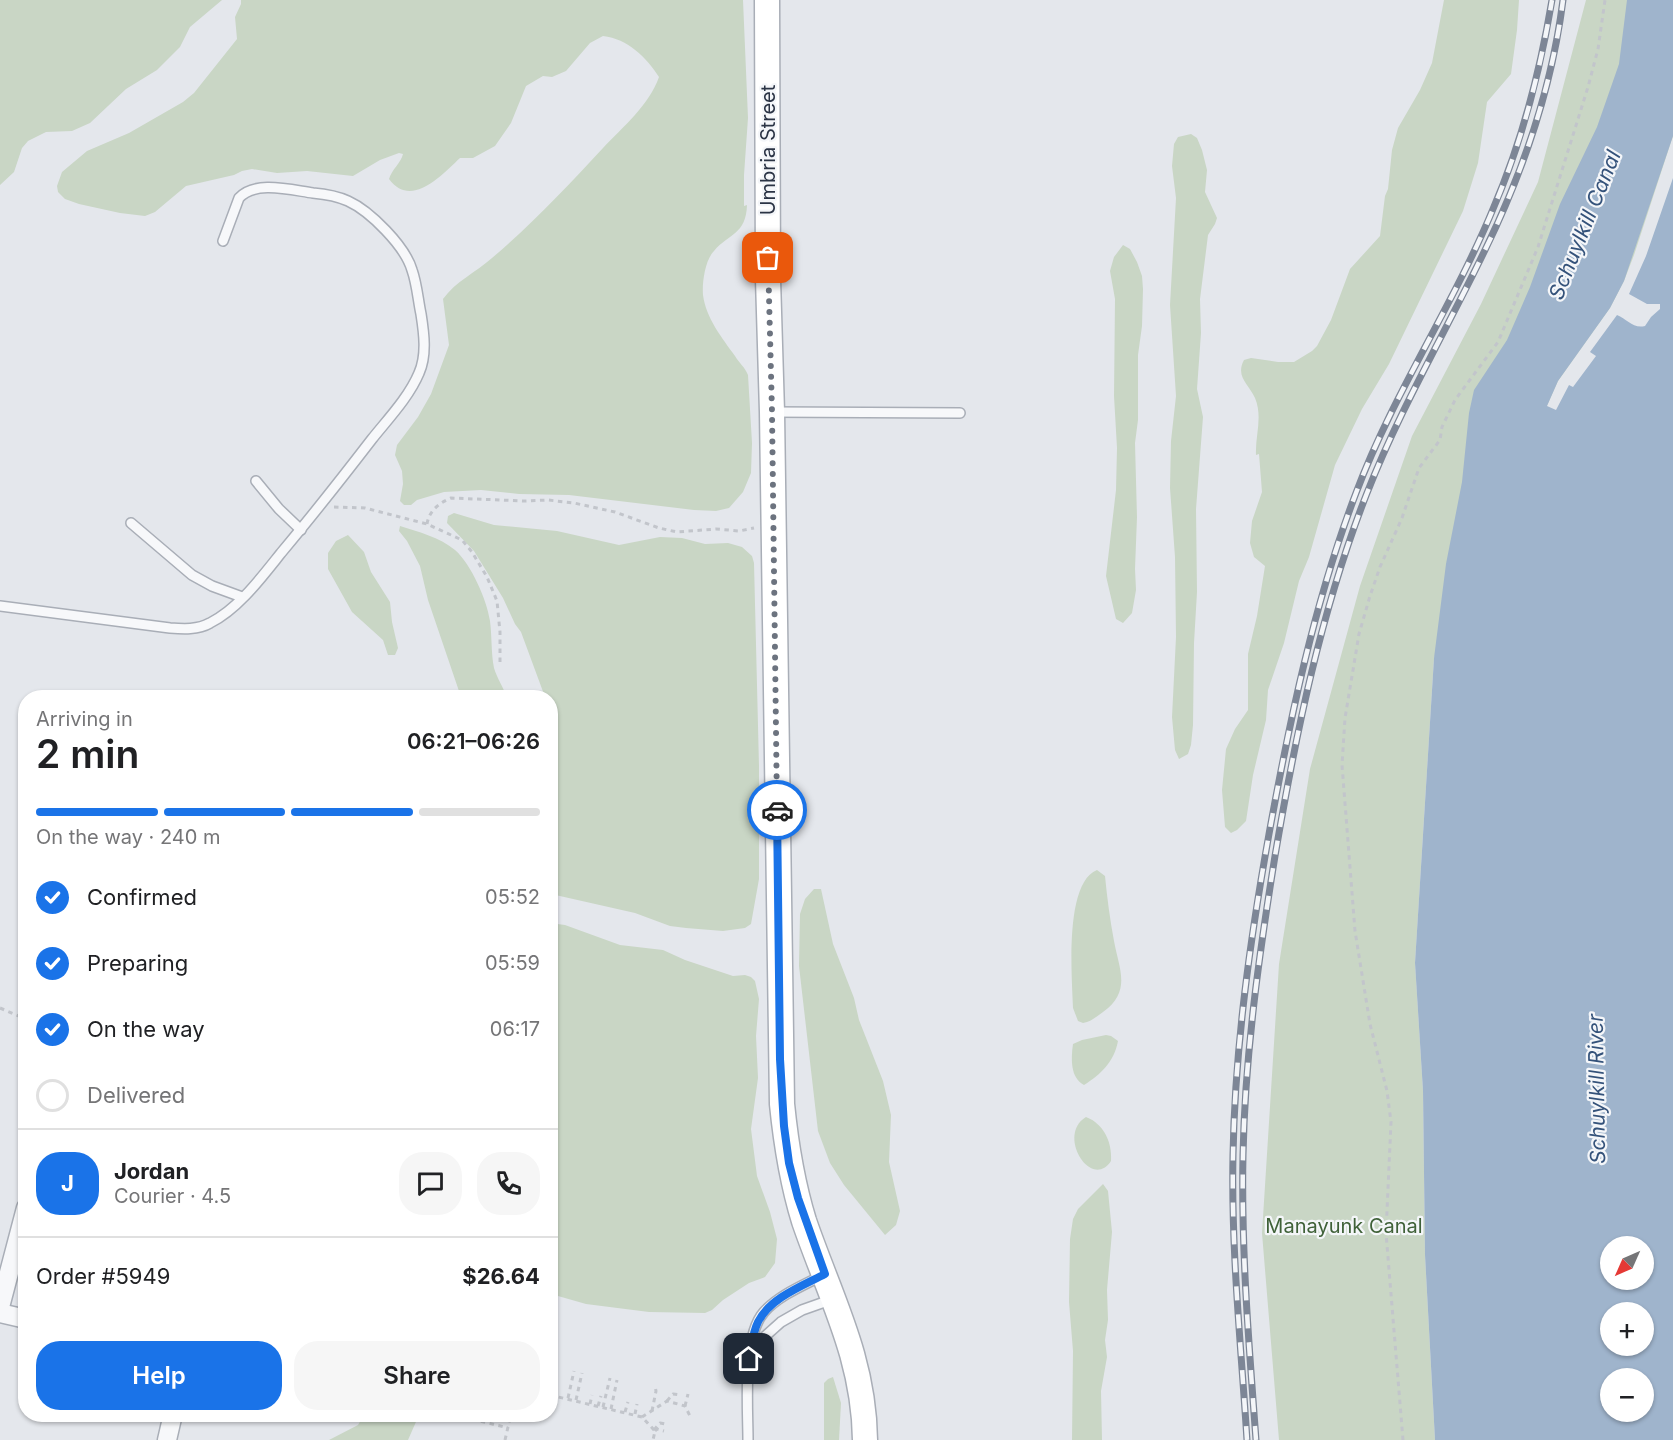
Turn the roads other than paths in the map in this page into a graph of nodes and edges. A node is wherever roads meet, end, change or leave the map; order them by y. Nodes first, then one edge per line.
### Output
1 (767, 0) edge
2 (223, 241) dead end
3 (772, 412) junction
4 (960, 413) dead end
5 (256, 481) dead end
6 (131, 523) dead end
7 (301, 530) junction
8 (242, 597) junction
9 (0, 606) edge
10 (18, 1238) edge
11 (825, 1274) junction
12 (834, 1298) junction
13 (0, 1307) edge
14 (0, 1313) edge
15 (18, 1317) edge
16 (752, 1348) junction
17 (171, 1422) edge
18 (167, 1440) edge
19 (748, 1440) edge
20 (865, 1440) edge

1 - 3 main road, Umbria Street
2 - 7 lane
3 - 4 lane
3 - 11 main road, Umbria Street
5 - 7 lane
6 - 8 lane
7 - 8 lane
8 - 9 lane
10 - 13 street
11 - 12 main road, Umbria Street
11 - 16 lane
12 - 16 lane
12 - 20 main road, Umbria Street
14 - 15 street
16 - 19 lane
17 - 18 street

